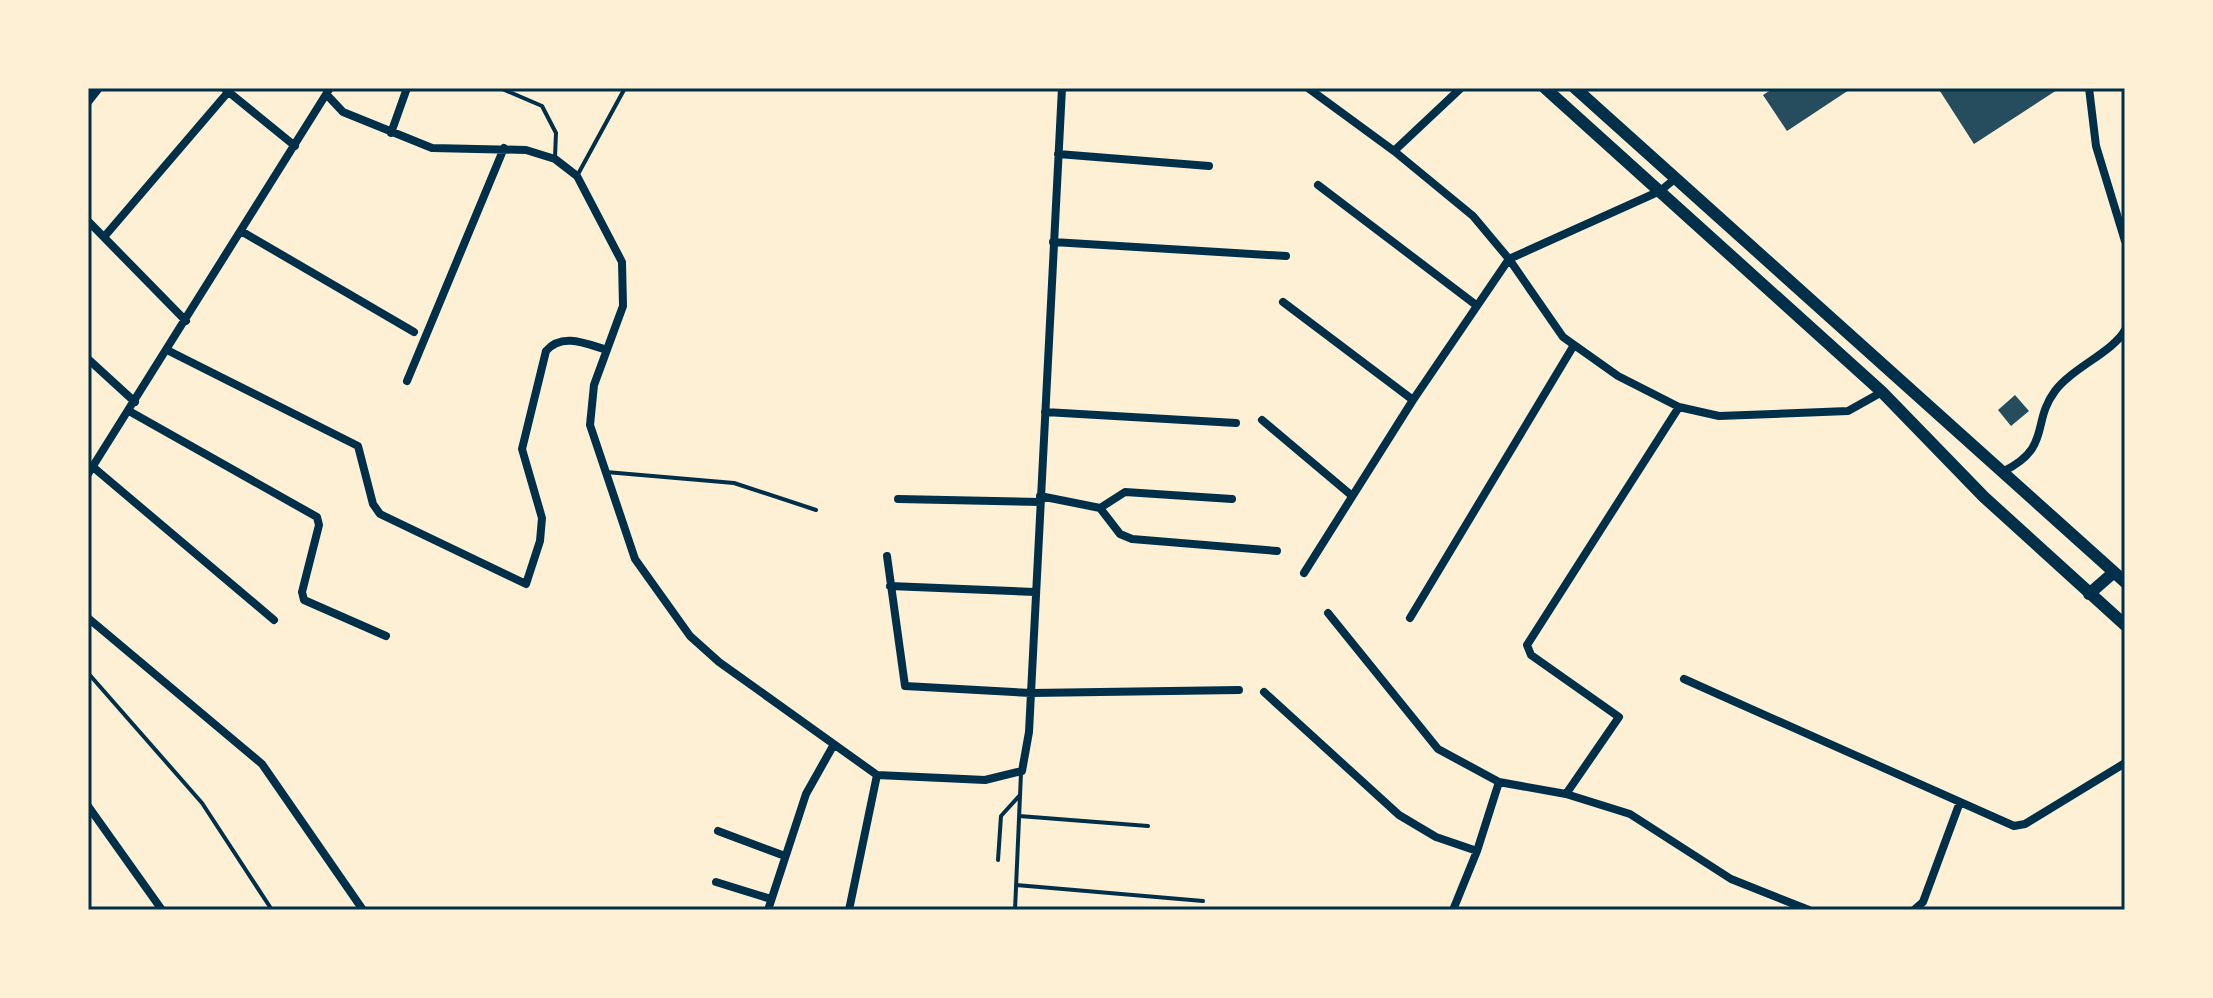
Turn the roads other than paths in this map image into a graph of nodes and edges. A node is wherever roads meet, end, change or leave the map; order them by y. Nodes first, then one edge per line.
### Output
1 (99, 88) edge
2 (407, 88) edge
3 (500, 88) edge
4 (625, 88) edge
5 (1062, 88) edge
6 (1308, 88) edge
7 (1461, 88) edge
8 (1545, 88) edge
9 (1575, 88) edge
10 (2089, 88) edge
11 (227, 90) edge
12 (329, 92) edge
13 (88, 102) edge
14 (391, 133) junction
15 (295, 146) junction
16 (504, 148) junction
17 (1394, 151) junction
18 (1058, 154) junction
19 (555, 159) junction
20 (1209, 166) dead end
21 (577, 176) junction
22 (1676, 178) junction
23 (1318, 185) dead end
24 (1660, 191) junction
25 (88, 221) edge
26 (241, 231) junction
27 (104, 237) junction
28 (2125, 241) edge
29 (1053, 242) junction
30 (1286, 256) dead end
31 (1509, 259) junction
32 (1283, 302) dead end
33 (1476, 305) junction
34 (186, 321) junction
35 (2125, 330) edge
36 (414, 332) dead end
37 (1574, 345) junction
38 (167, 350) junction
39 (607, 350) junction
40 (88, 359) edge
41 (407, 381) dead end
42 (1882, 392) junction
43 (1413, 400) junction
44 (135, 402) junction
45 (1679, 407) junction
46 (129, 411) junction
47 (1045, 412) junction
48 (1262, 420) dead end
49 (1236, 423) dead end
50 (90, 471) edge
51 (2004, 471) junction
52 (604, 472) junction
53 (1351, 495) junction
54 (898, 499) dead end
55 (1040, 499) junction
56 (1232, 499) dead end
57 (1100, 508) junction
58 (816, 510) dead end
59 (1277, 551) dead end
60 (887, 556) dead end
61 (1304, 573) dead end
62 (2113, 573) junction
63 (2125, 582) edge
64 (890, 586) junction
65 (1035, 592) junction
66 (2089, 594) junction
67 (1328, 613) dead end
68 (88, 618) edge
69 (1410, 618) dead end
70 (274, 620) dead end
71 (2125, 625) edge
72 (386, 636) dead end
73 (88, 673) edge
74 (1684, 679) dead end
75 (1239, 690) dead end
76 (1264, 692) dead end
77 (1031, 693) junction
78 (833, 746) junction
79 (2125, 763) edge
80 (1022, 771) junction
81 (877, 775) junction
82 (1499, 782) junction
83 (1566, 794) junction
84 (1020, 795) junction
85 (1960, 802) junction
86 (88, 806) edge
87 (1019, 816) junction
88 (1148, 826) dead end
89 (718, 831) dead end
90 (1477, 851) junction
91 (785, 856) junction
92 (998, 860) dead end
93 (716, 882) dead end
94 (1016, 885) junction
95 (771, 899) junction
96 (1203, 901) dead end
97 (162, 910) edge
98 (272, 910) edge
99 (363, 910) edge
100 (768, 910) edge
101 (849, 910) edge
102 (1015, 910) edge
103 (1453, 910) edge
104 (1809, 910) edge
105 (1914, 910) edge

1 - 13 street
2 - 14 street
3 - 19 lane
4 - 21 lane
5 - 18 street
6 - 17 street
7 - 17 street
8 - 24 main road
9 - 22 main road
10 - 28 street
11 - 15 street
11 - 27 street
12 - 14 street
12 - 15 street
14 - 16 street
15 - 26 street
16 - 19 street
16 - 41 street
17 - 31 street
18 - 20 street
18 - 29 street
19 - 21 street
21 - 39 street
22 - 24 street
22 - 51 main road
23 - 33 street
24 - 31 street
24 - 42 main road
25 - 27 street
26 - 34 street
26 - 36 street
27 - 34 street
29 - 30 street
29 - 47 street
31 - 33 street
31 - 37 street
32 - 43 street
33 - 43 street
34 - 38 street
35 - 51 street
37 - 45 street
37 - 69 street
38 - 39 street
38 - 44 street
39 - 52 street
40 - 44 street
42 - 45 street
42 - 66 main road
43 - 53 street
44 - 46 street
45 - 83 street
46 - 50 street
46 - 72 street
47 - 49 street
47 - 55 street
48 - 53 street
50 - 70 street
51 - 62 main road
52 - 58 lane
52 - 78 street
53 - 61 street
54 - 55 street
55 - 57 street
55 - 65 street
56 - 57 street
57 - 59 street
60 - 64 street
62 - 63 main road
62 - 66 main road
64 - 65 street
64 - 77 street
65 - 77 street
66 - 71 main road
67 - 82 street
68 - 99 street
73 - 98 lane
74 - 85 street
75 - 77 street
76 - 90 street
77 - 80 street
78 - 81 street
78 - 91 street
79 - 85 street
80 - 81 street
80 - 84 lane
81 - 101 street
82 - 83 street
82 - 90 street
83 - 104 street
84 - 87 lane
84 - 92 lane
85 - 105 street
86 - 97 street
87 - 88 lane
87 - 94 lane
89 - 91 street
90 - 103 street
91 - 95 street
93 - 95 street
94 - 96 lane
94 - 102 lane
95 - 100 street

